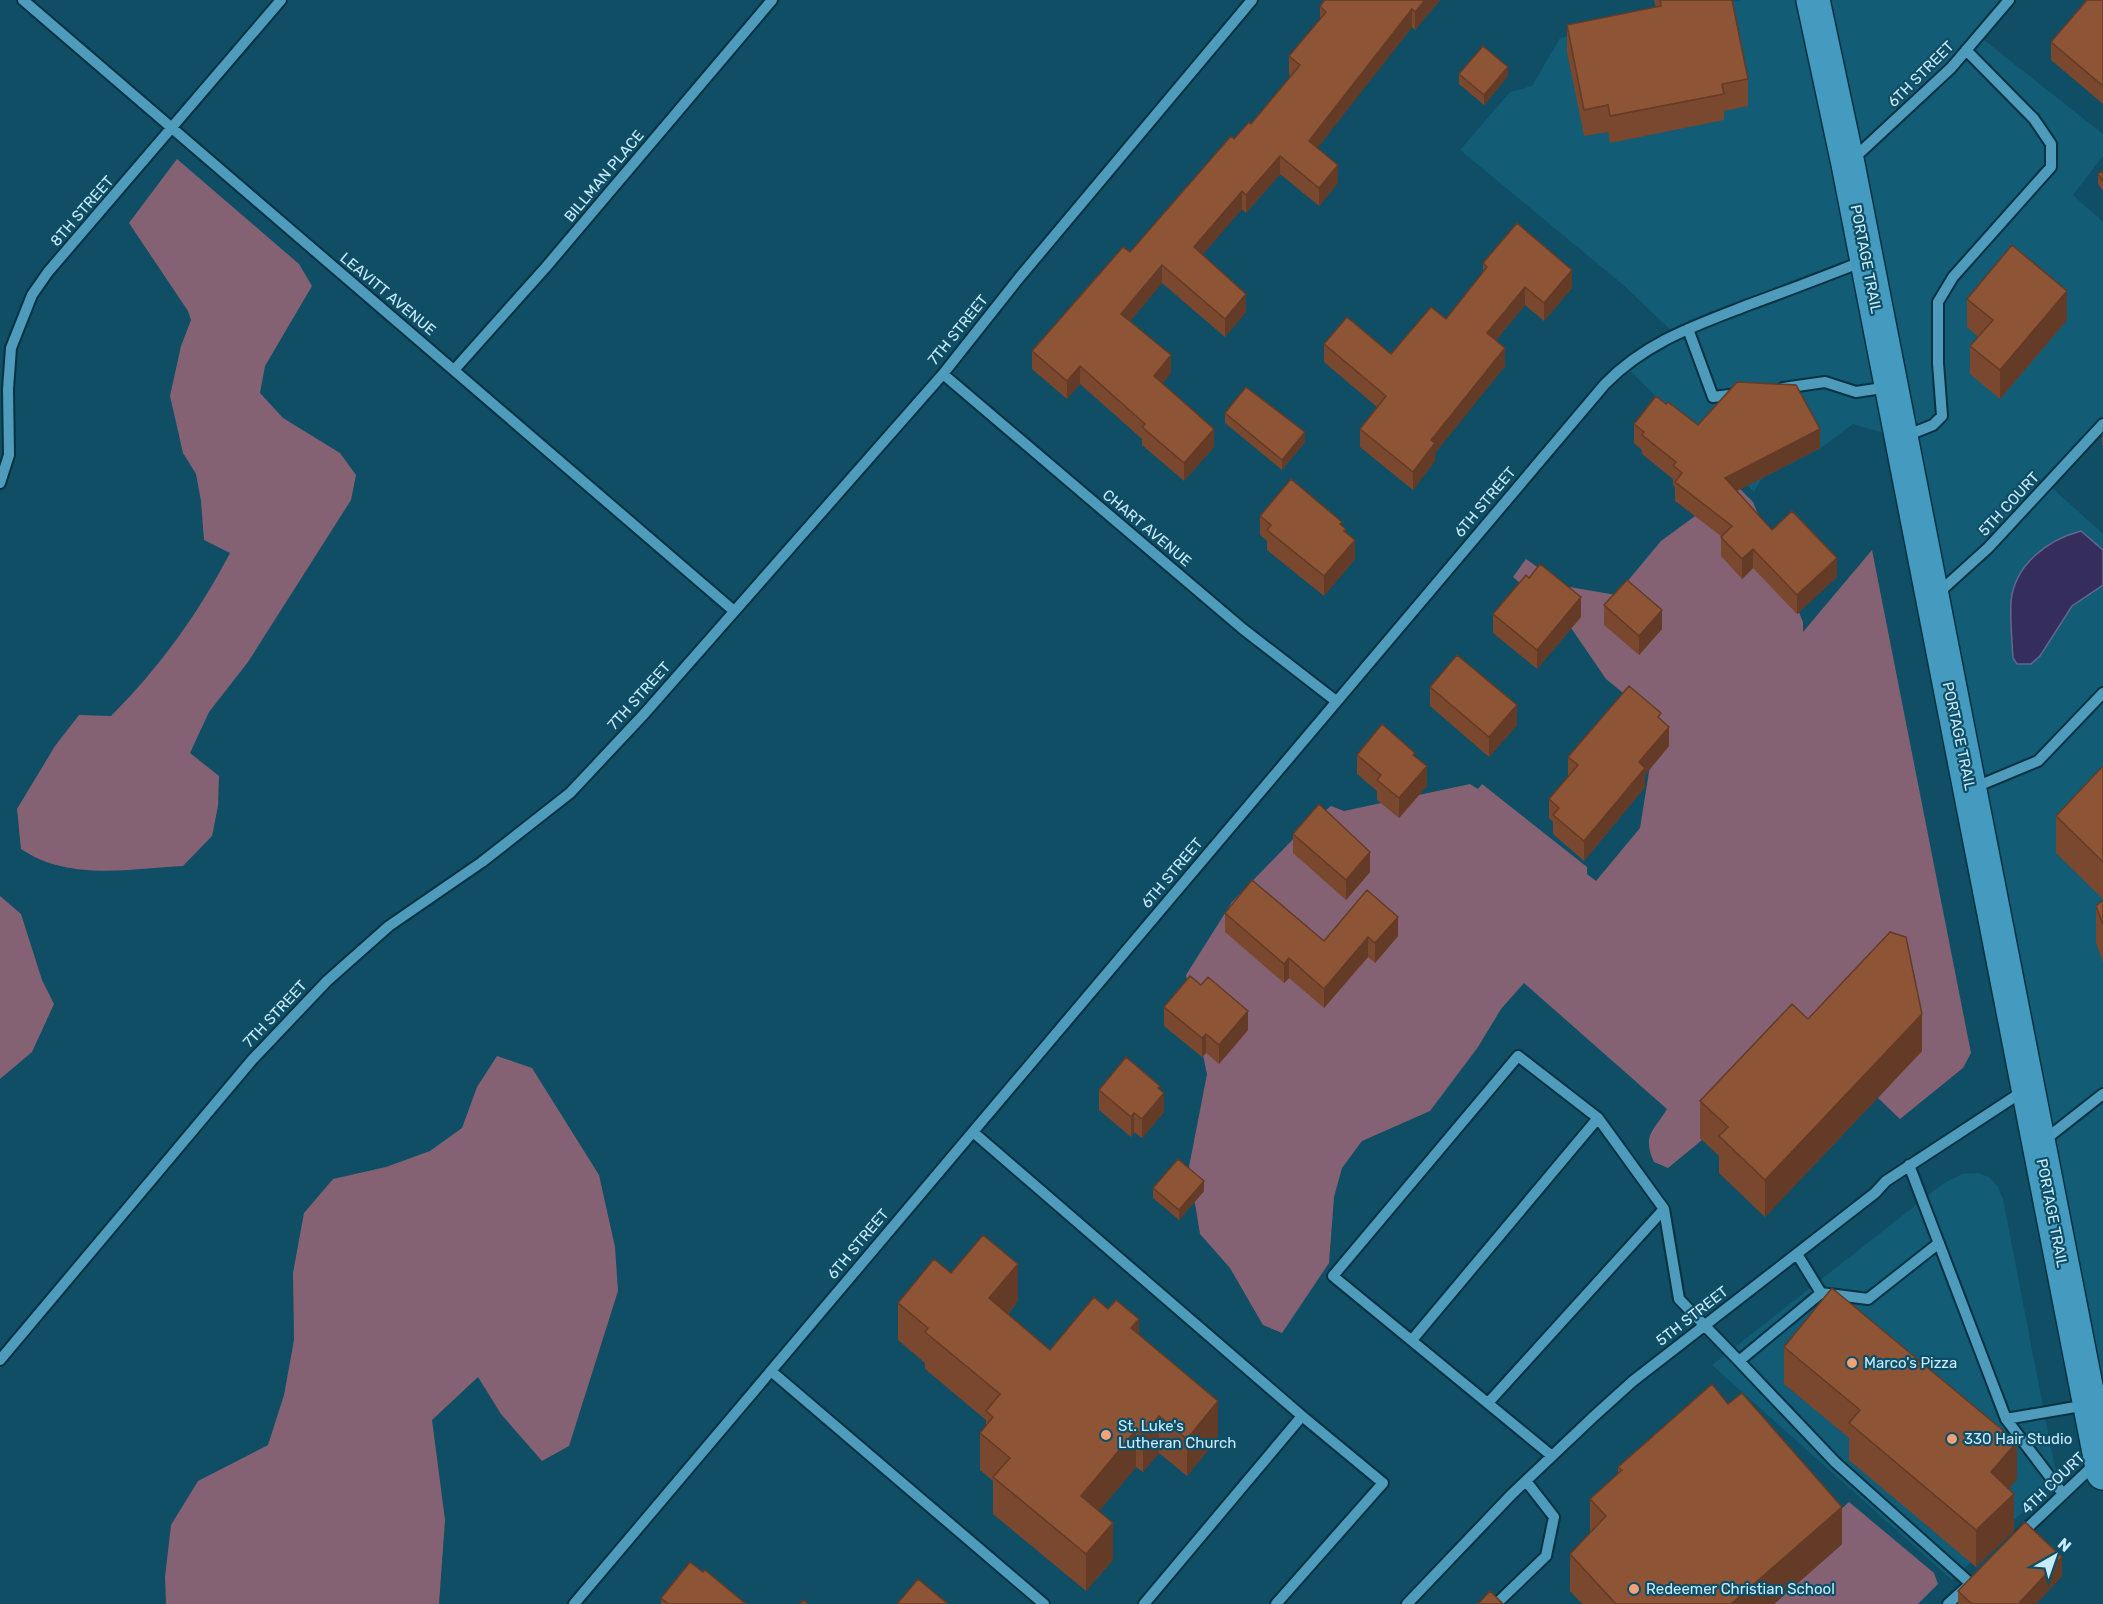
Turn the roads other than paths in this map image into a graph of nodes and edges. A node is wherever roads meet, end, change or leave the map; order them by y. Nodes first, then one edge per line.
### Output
1 (22, 0) edge
2 (281, 0) edge
3 (772, 0) edge
4 (1252, 0) edge
5 (1813, 0) edge
6 (2009, 0) edge
7 (1966, 50) junction
8 (174, 128) junction
9 (1848, 164) junction
10 (1866, 260) junction
11 (1688, 329) junction
12 (455, 369) junction
13 (943, 374) junction
14 (1891, 387) junction
15 (1769, 390) edge
16 (1746, 393) edge
17 (2103, 424) edge
18 (1900, 438) junction
19 (0, 483) edge
20 (1931, 599) junction
21 (734, 611) junction
22 (2103, 693) edge
23 (1336, 701) junction
24 (1970, 789) junction
25 (2026, 1090) junction
26 (2103, 1094) edge
27 (1598, 1118) junction
28 (973, 1132) junction
29 (2038, 1145) junction
30 (1909, 1165) junction
31 (1664, 1209) junction
32 (1939, 1244) junction
33 (1797, 1254) junction
34 (1821, 1293) junction
35 (1705, 1325) junction
36 (1412, 1340) junction
37 (0, 1360) edge
38 (1740, 1361) junction
39 (771, 1371) junction
40 (1488, 1403) junction
41 (2089, 1404) junction
42 (1302, 1416) junction
43 (2007, 1419) junction
44 (1552, 1456) junction
45 (2102, 1466) edge
46 (1526, 1481) junction
47 (2063, 1494) junction
48 (2012, 1543) edge
49 (574, 1604) edge
50 (1044, 1604) edge
51 (1144, 1604) edge
52 (1276, 1604) edge
53 (1407, 1604) edge
54 (1496, 1604) edge
55 (1948, 1604) edge

1 - 8 street, LEAVITT AVENUE
2 - 8 street, 8TH STREET
3 - 12 street, BILLMAN PLACE
4 - 13 street, 7TH STREET
5 - 9 main road, PORTAGE TRAIL
6 - 7 street, 6TH STREET
7 - 9 street, 6TH STREET
7 - 18 street
8 - 12 street, LEAVITT AVENUE
8 - 19 street, 8TH STREET
9 - 10 main road, PORTAGE TRAIL
10 - 11 street, 6TH STREET
10 - 14 main road, PORTAGE TRAIL
11 - 16 street
11 - 23 street, 6TH STREET
12 - 21 street, LEAVITT AVENUE
13 - 21 street, 7TH STREET
13 - 23 street, CHART AVENUE
14 - 15 street
14 - 18 main road, PORTAGE TRAIL
17 - 20 street, 5TH COURT
18 - 20 main road, PORTAGE TRAIL
20 - 24 main road, PORTAGE TRAIL
21 - 37 street, 7TH STREET
22 - 24 street
23 - 28 street, 6TH STREET
24 - 25 main road, PORTAGE TRAIL
25 - 29 main road, PORTAGE TRAIL
25 - 30 street, 5TH STREET
26 - 29 street
27 - 31 street
27 - 36 street
27 - 36 street
28 - 39 street, 6TH STREET
28 - 42 street
29 - 41 main road, PORTAGE TRAIL
30 - 32 street
30 - 33 street, 5TH STREET
31 - 35 street
31 - 40 street
32 - 34 street
32 - 43 street
33 - 34 street
33 - 35 street, 5TH STREET
34 - 38 street
35 - 38 street
35 - 44 street, 5TH STREET
36 - 40 street
38 - 55 street
39 - 49 street, 6TH STREET
39 - 50 street
40 - 44 street
41 - 43 street
41 - 45 main road, PORTAGE TRAIL
42 - 51 street
42 - 52 street
43 - 47 street
44 - 46 street, 5TH STREET
45 - 47 street, 4TH COURT
46 - 53 street, 5TH STREET
46 - 54 street
47 - 48 street, 4TH COURT

